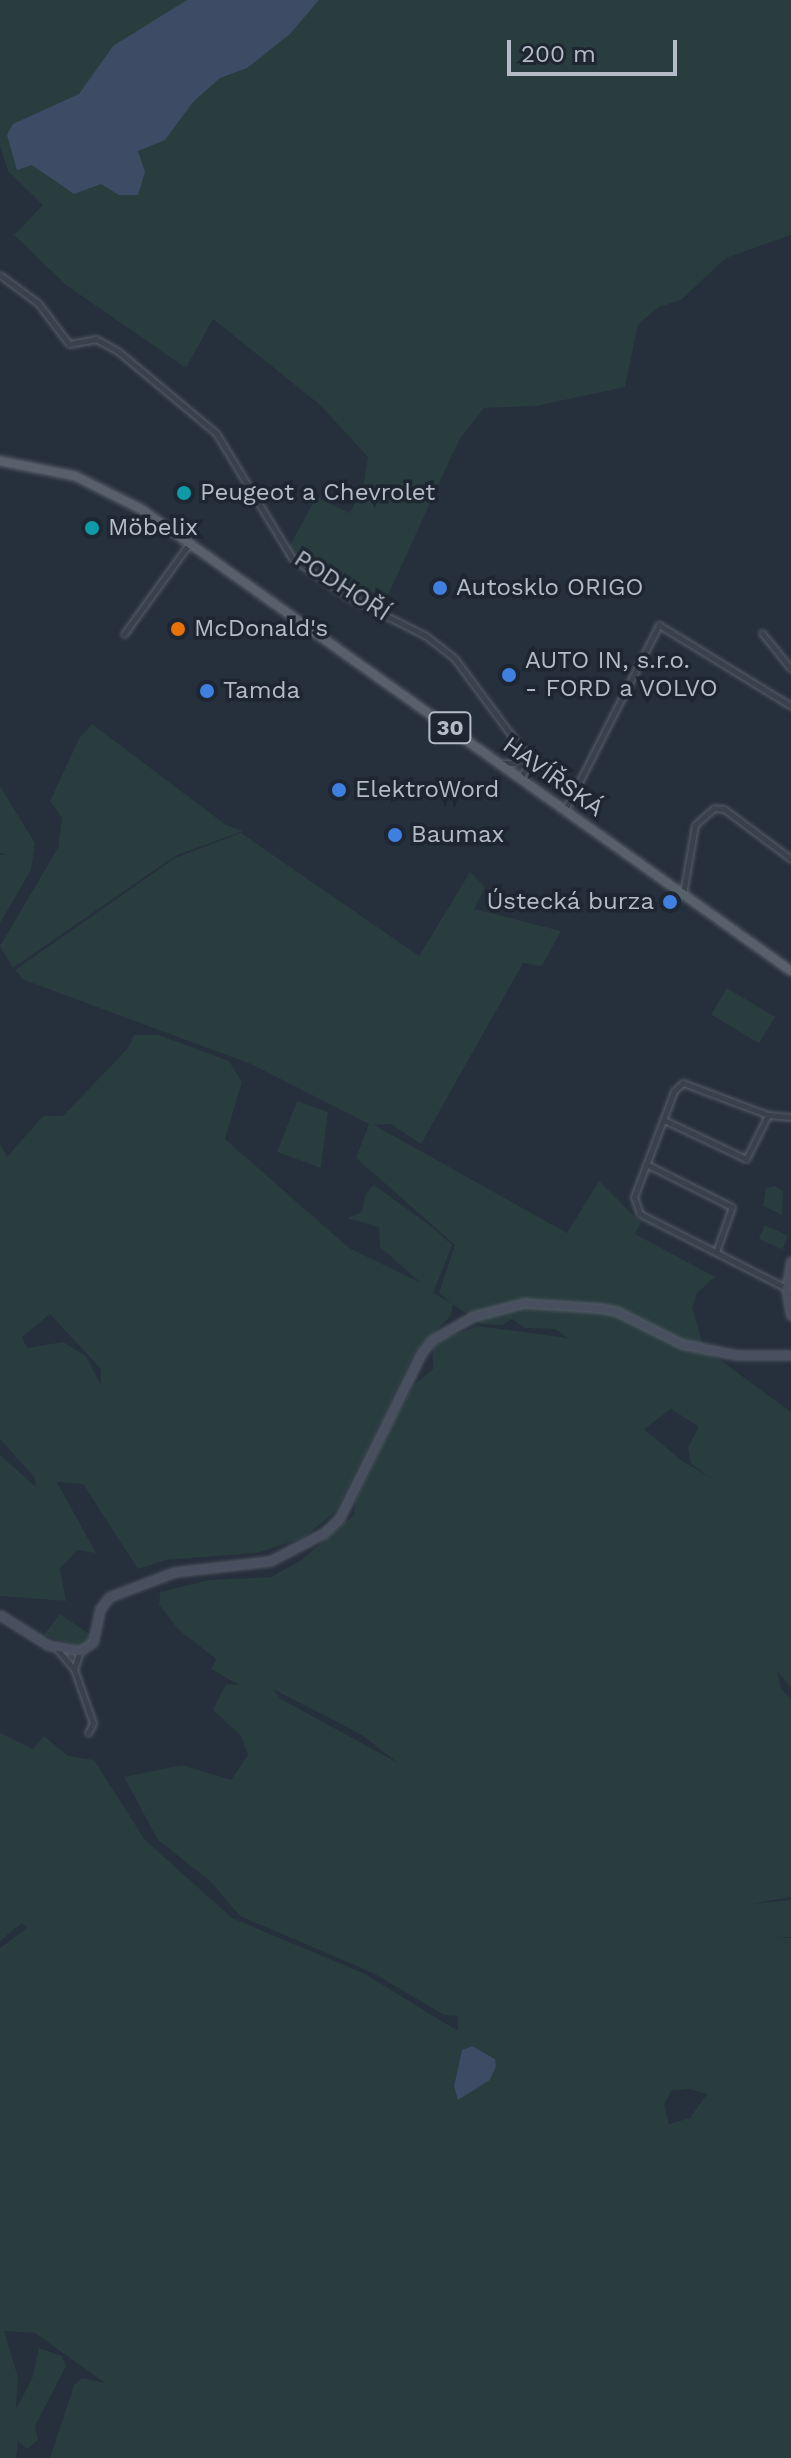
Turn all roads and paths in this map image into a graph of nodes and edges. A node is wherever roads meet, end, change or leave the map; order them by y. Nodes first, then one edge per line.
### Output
1 (0, 275) edge
2 (0, 461) edge
3 (189, 544) junction
4 (762, 633) dead end
5 (124, 634) dead end
6 (791, 669) edge
7 (791, 706) edge
8 (520, 748) junction
9 (499, 763) junction
10 (520, 778) junction
11 (565, 810) junction
12 (791, 859) edge
13 (683, 894) junction
14 (791, 971) edge
15 (768, 1115) junction
16 (791, 1117) edge
17 (664, 1120) junction
18 (646, 1164) junction
19 (716, 1252) junction
20 (791, 1261) edge
21 (786, 1288) junction
22 (791, 1316) edge
23 (791, 1355) edge
24 (0, 1615) edge
25 (57, 1649) junction
26 (80, 1651) junction
27 (74, 1669) junction
28 (88, 1733) dead end

1 - 8 street, PODHOŘÍ
2 - 3 main road, HAVÍŘSKÁ / 30
3 - 5 street
3 - 9 main road, HAVÍŘSKÁ / 30
4 - 6 street
7 - 11 street
8 - 9 street
8 - 10 street
9 - 10 main road, HAVÍŘSKÁ / 30
10 - 11 main road, HAVÍŘSKÁ / 30
11 - 13 main road, HAVÍŘSKÁ / 30
12 - 13 street
13 - 14 main road, HAVÍŘSKÁ / 30
15 - 16 street
15 - 17 street
15 - 17 street
17 - 18 street
18 - 19 street
18 - 19 street
19 - 21 street
20 - 21 street
21 - 22 street
23 - 26 street
24 - 25 street
25 - 26 street
25 - 27 street
26 - 27 street
27 - 28 street

